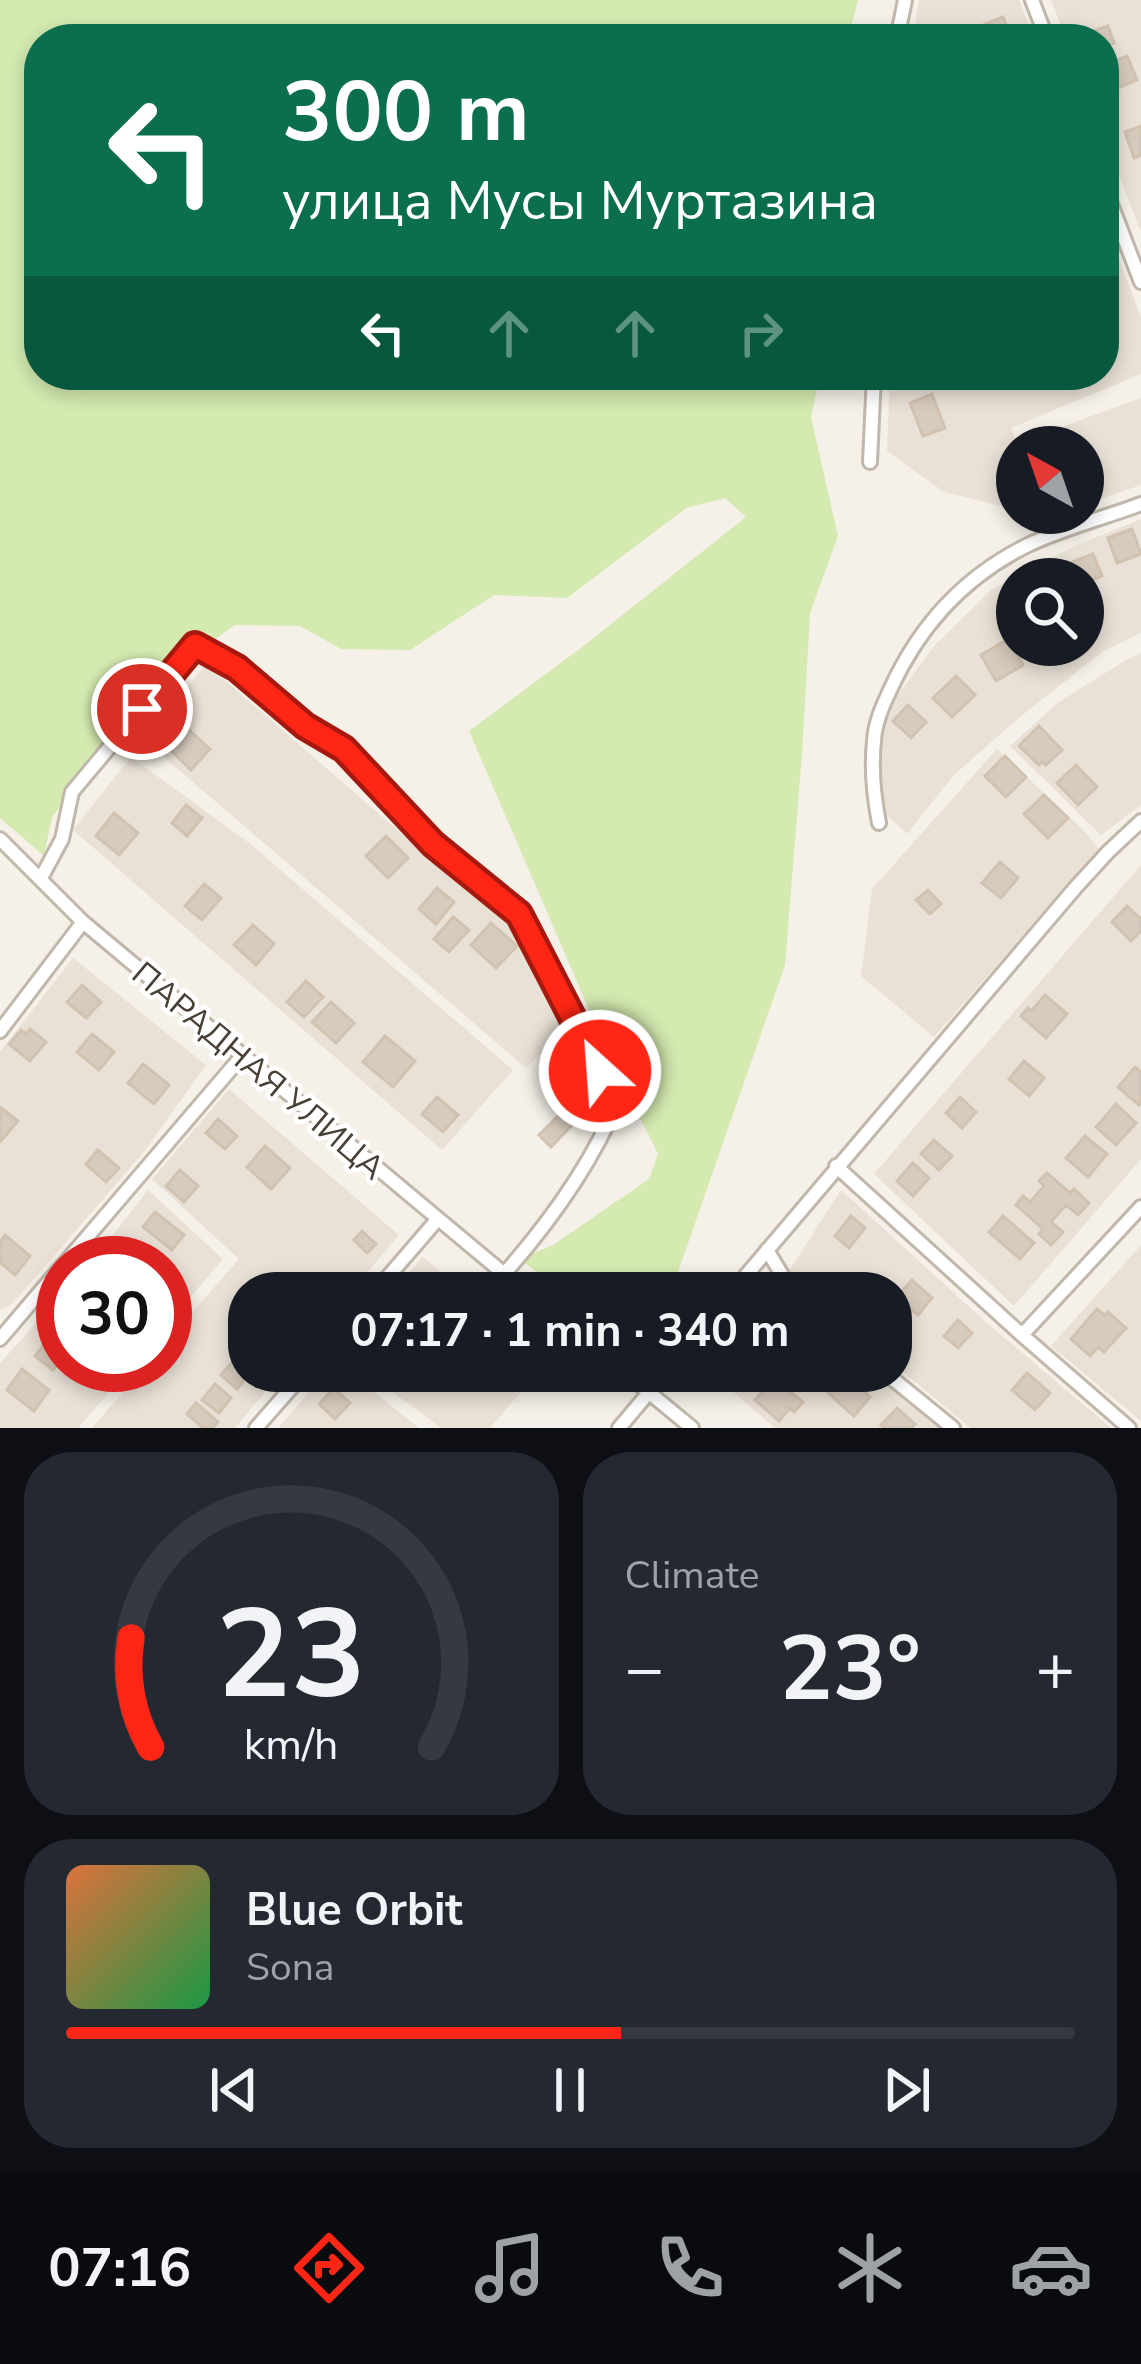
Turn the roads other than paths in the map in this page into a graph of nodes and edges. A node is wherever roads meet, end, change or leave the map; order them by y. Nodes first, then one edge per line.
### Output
1 (1119, 225) edge
2 (1141, 282) edge
3 (873, 390) edge
4 (871, 462) dead end
5 (1141, 504) edge
6 (1141, 821) edge
7 (879, 824) dead end
8 (0, 839) edge
9 (40, 878) junction
10 (83, 922) junction
11 (0, 1031) edge
12 (242, 1056) junction
13 (836, 1166) junction
14 (1141, 1208) edge
15 (437, 1220) junction
16 (88, 1236) edge
17 (767, 1250) junction
18 (392, 1272) edge
19 (502, 1272) edge
20 (506, 1272) edge
21 (749, 1272) edge
22 (780, 1272) edge
23 (36, 1297) edge
24 (1022, 1335) junction
25 (0, 1339) edge
26 (288, 1392) edge
27 (650, 1392) joint
28 (909, 1392) edge
29 (256, 1428) edge
30 (619, 1428) edge
31 (692, 1428) edge
32 (953, 1428) edge
33 (1129, 1428) edge

1 - 2 street
3 - 4 street
5 - 7 street
6 - 13 street
8 - 9 street, ПАРАДНАЯ УЛИЦА
9 - 10 street, ПАРАДНАЯ УЛИЦА
9 - 20 street
10 - 11 street
10 - 12 street, ПАРАДНАЯ УЛИЦА
12 - 15 street, ПАРАДНАЯ УЛИЦА
12 - 16 street
13 - 17 street
13 - 24 street
14 - 24 street
15 - 18 street
15 - 19 street, ПАРАДНАЯ УЛИЦА
17 - 21 street
17 - 22 street
23 - 25 street
24 - 33 street
26 - 29 street
27 - 30 street
27 - 31 street
28 - 32 street

